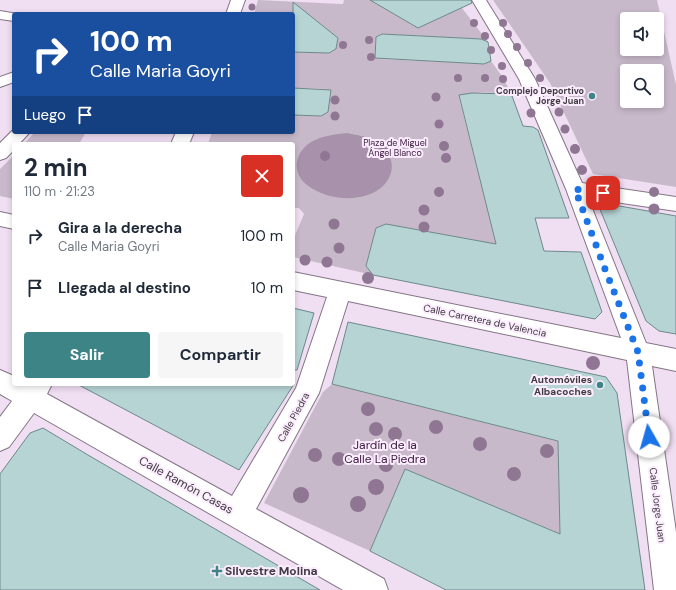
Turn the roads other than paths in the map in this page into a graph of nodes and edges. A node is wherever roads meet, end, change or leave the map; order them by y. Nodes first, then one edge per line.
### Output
1 (238, 0) edge
2 (479, 0) edge
3 (234, 12) edge
4 (0, 15) edge
5 (12, 17) edge
6 (12, 78) edge
7 (0, 82) edge
8 (19, 134) edge
9 (0, 154) edge
10 (575, 189) junction
11 (676, 204) edge
12 (0, 219) edge
13 (12, 222) edge
14 (295, 281) edge
15 (340, 290) junction
16 (638, 352) junction
17 (676, 360) edge
18 (0, 381) edge
19 (12, 384) edge
20 (18, 386) edge
21 (35, 391) edge
22 (0, 438) edge
23 (237, 514) junction
24 (373, 590) edge
25 (669, 590) edge

1 - 3 street
2 - 10 street, Calle Jorge Juan
4 - 5 street
6 - 7 street
8 - 9 street
10 - 11 street
10 - 16 street, Calle Jorge Juan
12 - 13 street
14 - 15 street, Calle Carretera de Valencia
15 - 16 street, Calle Carretera de Valencia
15 - 23 street, Calle Piedra
16 - 17 street, Calle Carretera de Valencia
16 - 25 street, Calle Jorge Juan
18 - 19 street, Calle Ramón Casas
20 - 21 street, Calle Ramón Casas
21 - 22 street
21 - 23 street, Calle Ramón Casas
23 - 24 street, Calle Ramón Casas

